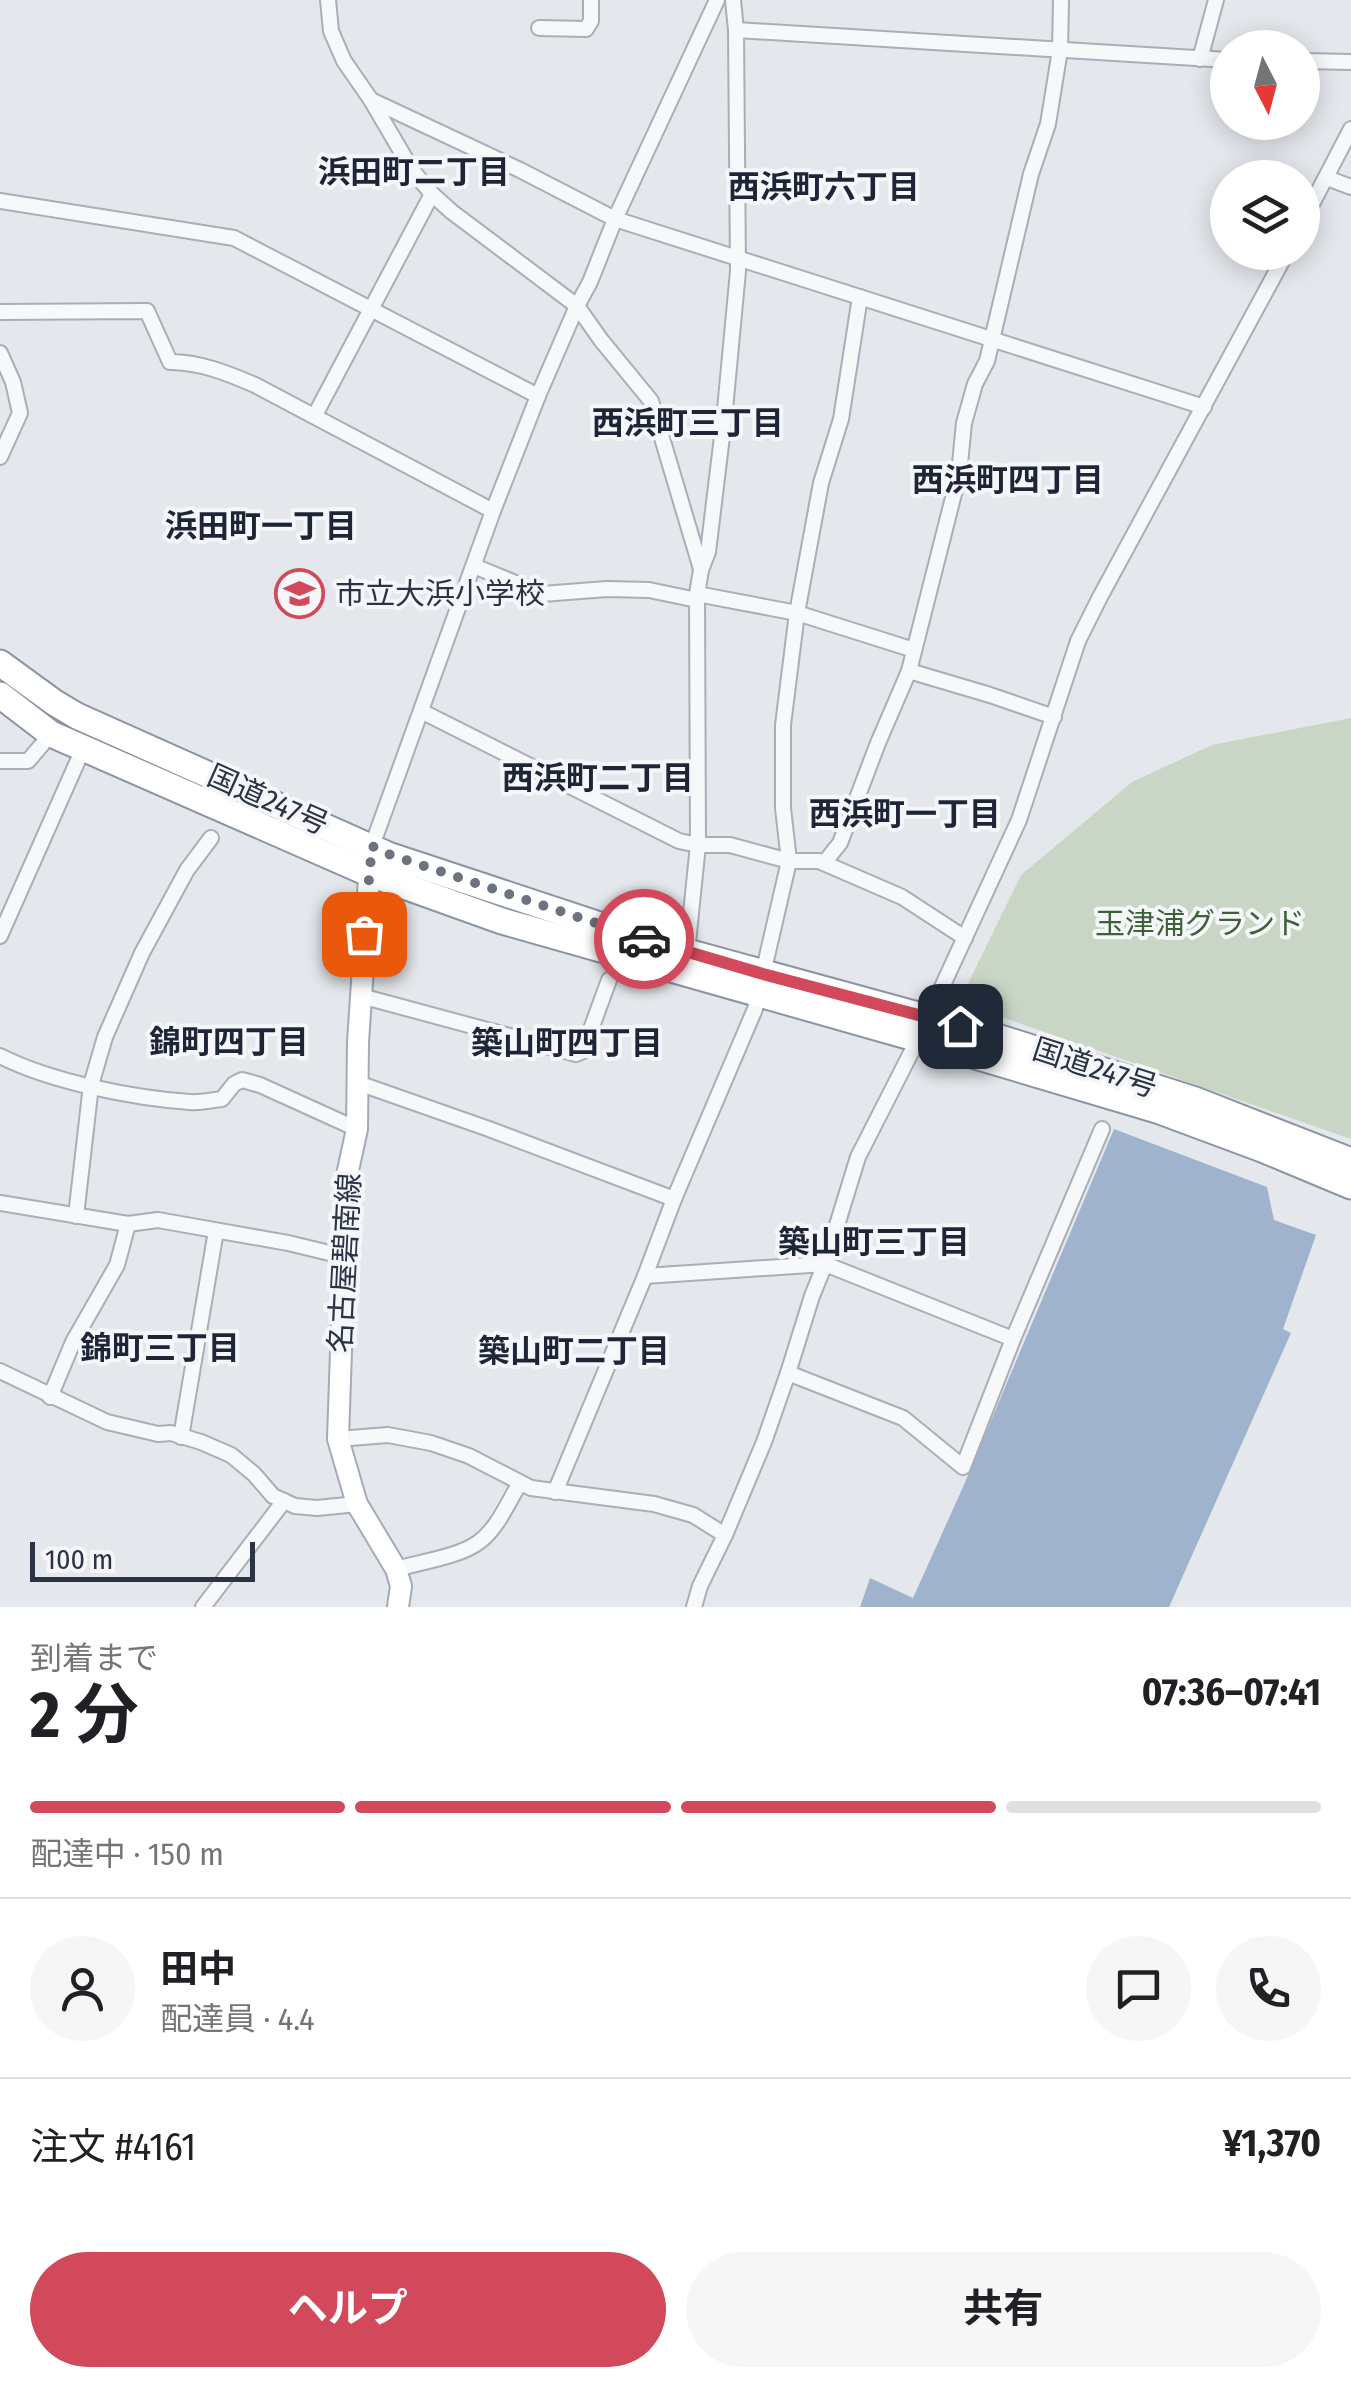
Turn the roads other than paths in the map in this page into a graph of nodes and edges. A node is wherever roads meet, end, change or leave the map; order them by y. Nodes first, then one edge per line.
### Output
1 (328, 0) edge
2 (591, 0) edge
3 (716, 0) edge
4 (733, 0) edge
5 (1060, 0) edge
6 (1216, 0) edge
7 (538, 28) dead end
8 (736, 30) junction
9 (1060, 50) junction
10 (1200, 60) junction
11 (1210, 60) edge
12 (1320, 62) edge
13 (1351, 62) edge
14 (371, 100) junction
15 (1351, 128) edge
16 (1327, 178) junction
17 (1351, 187) edge
18 (1320, 191) edge
19 (432, 194) junction
20 (0, 202) edge
21 (615, 219) junction
22 (738, 257) junction
23 (1277, 270) edge
24 (860, 297) junction
25 (577, 306) junction
26 (372, 310) junction
27 (0, 312) edge
28 (993, 339) junction
29 (0, 353) edge
30 (538, 396) junction
31 (1204, 407) junction
32 (316, 416) junction
33 (0, 457) edge
34 (493, 511) junction
35 (474, 566) junction
36 (701, 570) junction
37 (697, 597) junction
38 (797, 613) junction
39 (914, 650) junction
40 (0, 663) edge
41 (909, 671) junction
42 (0, 696) edge
43 (421, 711) junction
44 (1054, 717) junction
45 (50, 734) junction
46 (84, 748) junction
47 (0, 761) edge
48 (212, 838) dead end
49 (698, 845) junction
50 (372, 846) junction
51 (789, 860) junction
52 (824, 863) junction
53 (368, 873) junction
54 (0, 936) edge
55 (965, 938) junction
56 (686, 952) junction
57 (609, 980) dead end
58 (761, 984) junction
59 (361, 996) junction
60 (923, 1028) junction
61 (0, 1056) edge
62 (358, 1083) junction
63 (91, 1085) junction
64 (357, 1129) junction
65 (1102, 1129) dead end
66 (1351, 1161) edge
67 (1351, 1186) edge
68 (674, 1200) junction
69 (0, 1203) edge
70 (76, 1216) junction
71 (128, 1224) junction
72 (216, 1230) junction
73 (346, 1257) junction
74 (825, 1264) junction
75 (645, 1276) junction
76 (1013, 1340) junction
77 (0, 1371) edge
78 (788, 1373) junction
79 (50, 1397) junction
80 (181, 1437) junction
81 (338, 1439) junction
82 (520, 1483) junction
83 (556, 1492) junction
84 (284, 1500) junction
85 (357, 1504) junction
86 (725, 1536) junction
87 (396, 1569) junction
88 (202, 1607) edge
89 (398, 1607) edge
90 (694, 1607) edge

1 - 14 street
2 - 7 street
3 - 21 street
4 - 8 street
5 - 9 street
6 - 10 street
8 - 9 street
8 - 22 street
9 - 10 street
9 - 28 street
10 - 11 street
12 - 13 street
14 - 19 street
14 - 21 street
15 - 16 street
16 - 17 street
16 - 18 street
19 - 25 street
19 - 26 street
20 - 26 street
21 - 22 street
21 - 25 street
22 - 24 street
22 - 36 street
23 - 31 street
24 - 28 street
24 - 38 street
25 - 30 street
25 - 36 street
26 - 30 street
26 - 32 street
27 - 32 street
28 - 31 street
28 - 39 street
29 - 33 street
30 - 34 street
31 - 44 street
32 - 34 street
34 - 35 street
35 - 37 street
35 - 43 street
36 - 37 street
37 - 38 street
37 - 49 street
38 - 39 street
38 - 51 street
39 - 41 street
40 - 50 highway, 国道247号
41 - 44 street
41 - 52 street
42 - 45 highway, 国道247号
43 - 49 street
43 - 50 street
44 - 55 street
45 - 46 highway, 国道247号
45 - 47 street
46 - 53 highway, 国道247号
46 - 54 street
48 - 63 street
49 - 51 street
49 - 56 street
50 - 53 main road, 名古屋碧南線
50 - 56 highway, 国道247号
51 - 52 street
51 - 58 street
52 - 55 street
53 - 58 highway, 国道247号
53 - 59 main road, 名古屋碧南線
55 - 60 street
56 - 58 highway, 国道247号
57 - 59 street
58 - 60 highway, 国道247号
58 - 68 street
59 - 62 main road, 名古屋碧南線
60 - 66 highway, 国道247号
60 - 67 highway, 国道247号
60 - 74 street
61 - 63 street
62 - 64 main road, 名古屋碧南線
62 - 68 street
63 - 64 street
63 - 70 street
64 - 73 main road, 名古屋碧南線
65 - 76 street
68 - 75 street
69 - 70 street
70 - 71 street
71 - 72 street
71 - 79 street
72 - 73 street
72 - 80 street
73 - 81 main road, 名古屋碧南線
74 - 75 street
74 - 76 street
74 - 78 street
75 - 83 street
76 - 78 street
77 - 79 street
78 - 86 street
79 - 80 street
80 - 84 street
81 - 82 street
81 - 85 main road, 名古屋碧南線
82 - 83 street
82 - 87 street
83 - 86 street
84 - 85 street
84 - 88 street
85 - 87 main road, 名古屋碧南線
86 - 90 street
87 - 89 main road, 名古屋碧南線

